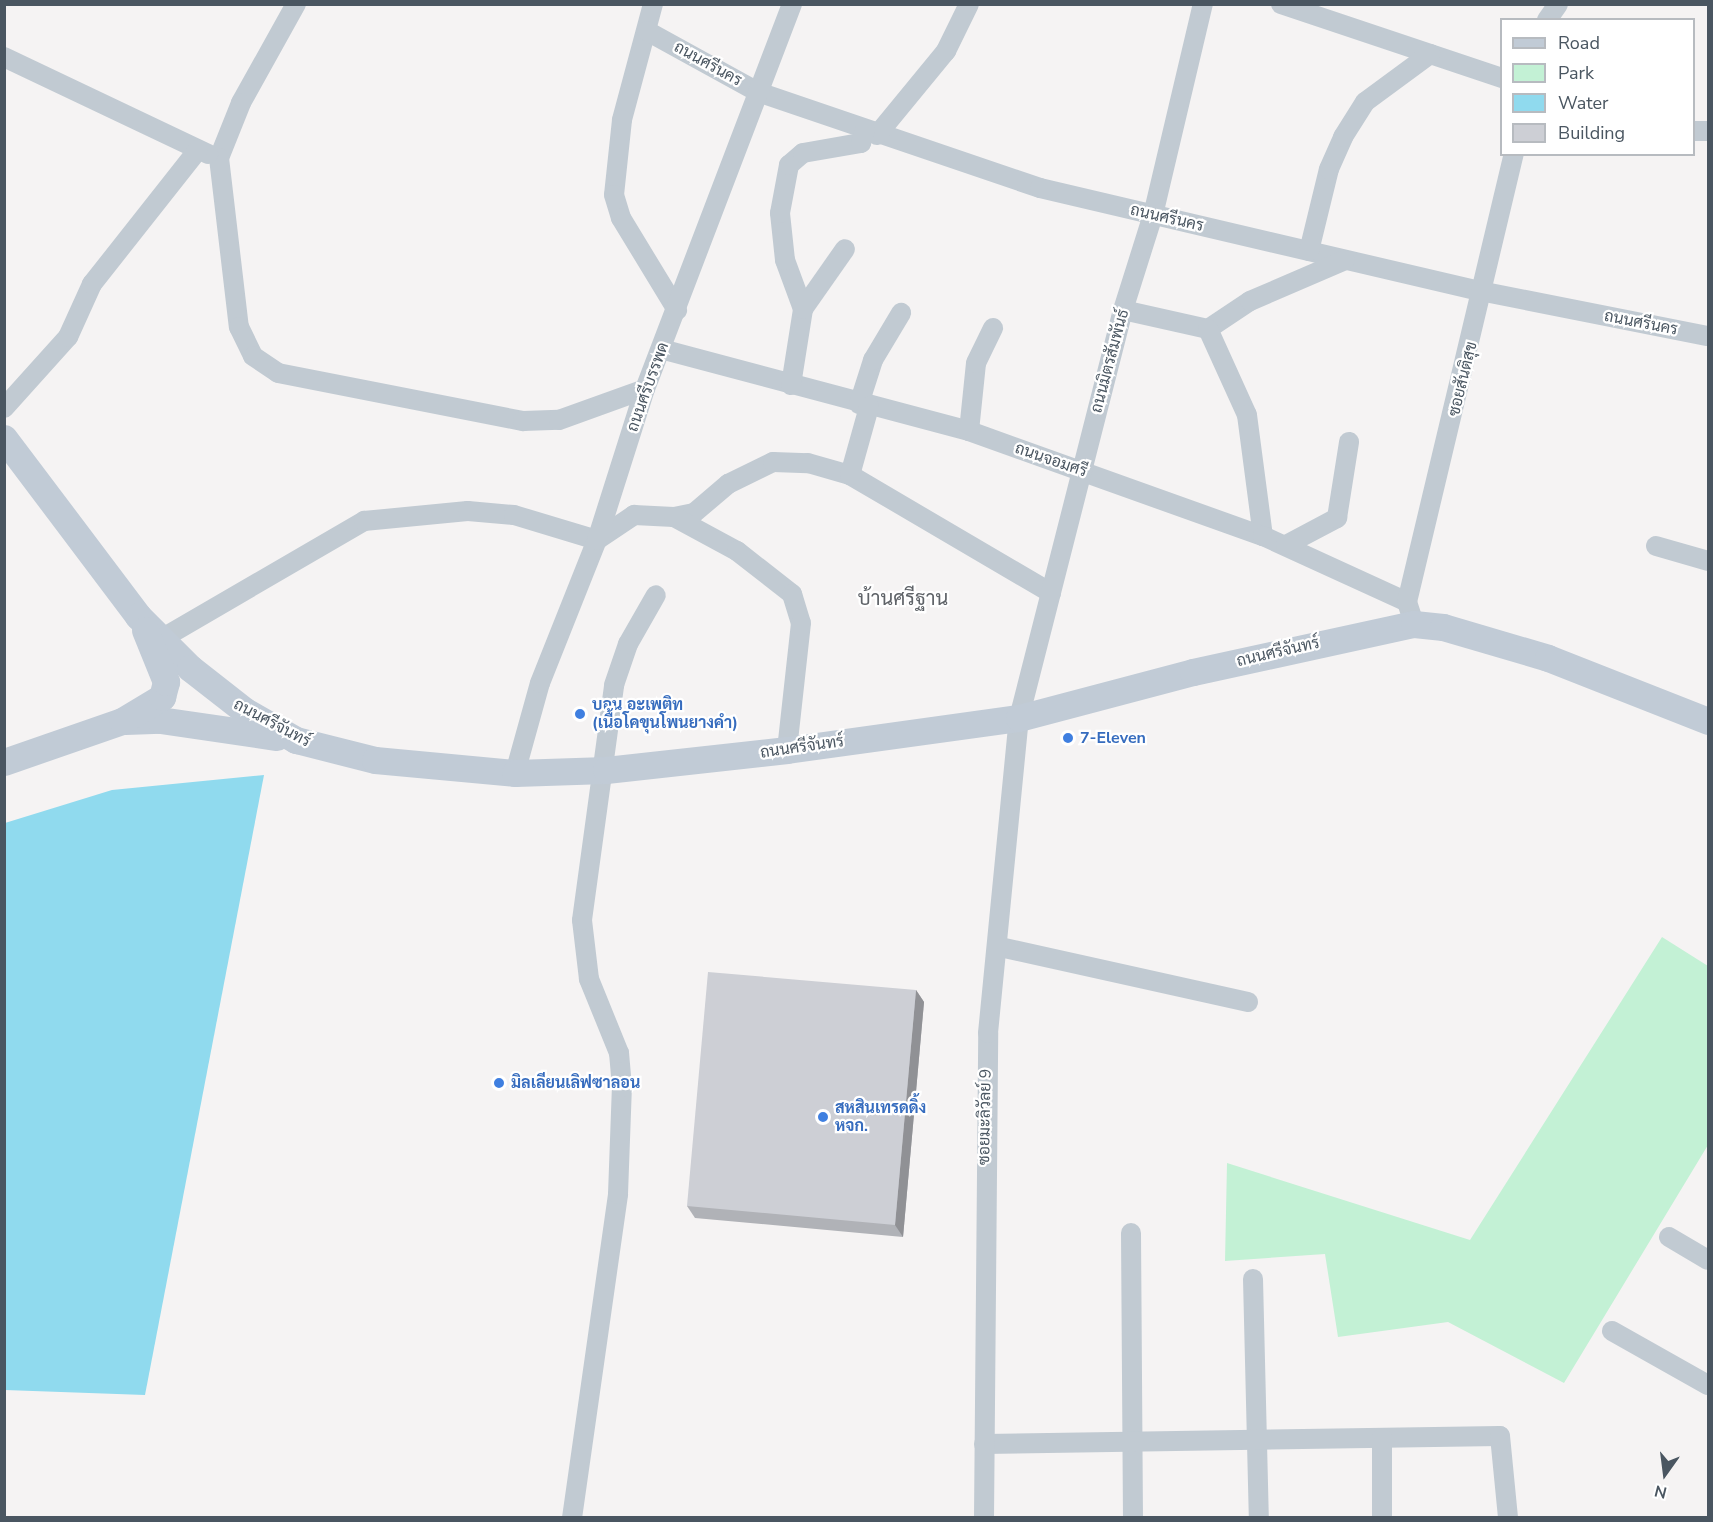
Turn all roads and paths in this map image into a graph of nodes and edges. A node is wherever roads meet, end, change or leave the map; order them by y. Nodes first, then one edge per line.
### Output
1 (296, 4) edge
2 (653, 4) edge
3 (792, 4) edge
4 (969, 4) edge
5 (1203, 4) edge
6 (1281, 4) edge
7 (1558, 4) edge
8 (1548, 18) edge
9 (647, 31) junction
10 (1430, 54) junction
11 (4, 57) edge
12 (1500, 77) edge
13 (758, 92) junction
14 (871, 133) junction
15 (198, 150) junction
16 (1514, 156) edge
17 (219, 158) junction
18 (1153, 215) junction
19 (845, 249) dead end
20 (1309, 251) junction
21 (1345, 260) junction
22 (1485, 292) junction
23 (803, 309) junction
24 (677, 310) junction
25 (1123, 310) junction
26 (901, 313) dead end
27 (993, 328) dead end
28 (1208, 329) junction
29 (1708, 336) edge
30 (661, 349) junction
31 (791, 385) junction
32 (645, 389) junction
33 (864, 406) junction
34 (4, 408) edge
35 (969, 431) junction
36 (4, 438) edge
37 (1349, 442) dead end
38 (1081, 470) junction
39 (850, 475) junction
40 (674, 518) junction
41 (1263, 536) junction
42 (597, 540) junction
43 (1286, 544) junction
44 (1656, 546) dead end
45 (1708, 561) edge
46 (1051, 594) junction
47 (656, 595) dead end
48 (1410, 613) junction
49 (138, 616) junction
50 (163, 638) junction
51 (1707, 717) edge
52 (1019, 718) junction
53 (122, 721) junction
54 (296, 740) junction
55 (788, 750) junction
56 (4, 762) edge
57 (606, 770) junction
58 (515, 773) junction
59 (1000, 947) junction
60 (1248, 1002) dead end
61 (1131, 1233) dead end
62 (1669, 1237) dead end
63 (1708, 1260) edge
64 (1253, 1279) dead end
65 (1612, 1331) dead end
66 (1708, 1385) edge
67 (1382, 1438) junction
68 (1260, 1440) junction
69 (1133, 1442) junction
70 (984, 1444) junction
71 (572, 1518) edge
72 (984, 1518) edge
73 (1133, 1518) edge
74 (1259, 1518) edge
75 (1382, 1518) edge
76 (1508, 1518) edge

1 - 17 street
2 - 9 street
3 - 13 street, ถนนศรีบรรพด
4 - 14 street
5 - 18 street, ถนนมิตรสัมพันธ์
6 - 10 street
7 - 8 street
9 - 13 street, ถนนศรีนคร
9 - 24 street
10 - 12 street
10 - 20 street
11 - 15 street
13 - 14 street, ถนนศรีนคร
13 - 24 street, ถนนศรีบรรพด
14 - 18 street, ถนนศรีนคร
14 - 23 street
15 - 17 street
15 - 34 street
16 - 22 street, ซอยสันติสุข
17 - 32 street
18 - 20 street, ถนนศรีนคร
18 - 25 street, ถนนมิตรสัมพันธ์
19 - 23 street
20 - 21 street, ถนนศรีนคร
21 - 22 street, ถนนศรีนคร
21 - 28 street
22 - 29 street, ถนนศรีนคร
22 - 48 street, ซอยสันติสุข
23 - 31 street
24 - 30 street, ถนนศรีบรรพด
25 - 28 street
25 - 38 street, ถนนมิตรสัมพันธ์
26 - 33 street
27 - 35 street
28 - 41 street
30 - 31 street, ถนนจอมศรี
30 - 32 street, ถนนศรีบรรพด
31 - 33 street, ถนนจอมศรี
32 - 42 street, ถนนศรีบรรพด
33 - 35 street, ถนนจอมศรี
33 - 39 street
35 - 38 street, ถนนจอมศรี
36 - 49 main road, ถนนศรีจันทร์
37 - 43 street
38 - 41 street, ถนนจอมศรี
38 - 46 street, ถนนมิตรสัมพันธ์
39 - 40 street
39 - 46 street
40 - 42 street
40 - 55 street
41 - 43 street, ถนนจอมศรี
42 - 50 street
42 - 58 street, ถนนศรีบรรพด
43 - 48 street, ถนนจอมศรี
44 - 45 street
46 - 52 street, ถนนมิตรสัมพันธ์
47 - 57 street
48 - 51 main road, ถนนศรีจันทร์
48 - 52 main road, ถนนศรีจันทร์
49 - 50 main road, ถนนศรีจันทร์
49 - 53 main road
50 - 54 main road, ถนนศรีจันทร์
52 - 55 main road, ถนนศรีจันทร์
52 - 59 street, ซอยมะลิวัลย์ 9
53 - 54 main road
53 - 56 main road
54 - 58 main road, ถนนศรีจันทร์
55 - 57 main road, ถนนศรีจันทร์
57 - 58 main road, ถนนศรีจันทร์
57 - 71 street
59 - 60 street
59 - 70 street, ซอยมะลิวัลย์ 9
61 - 69 street
62 - 63 street
64 - 68 street
65 - 66 street
67 - 68 street
67 - 75 street
67 - 76 street
68 - 69 street
68 - 74 street
69 - 70 street
69 - 73 street
70 - 72 street, ซอยมะลิวัลย์ 9

